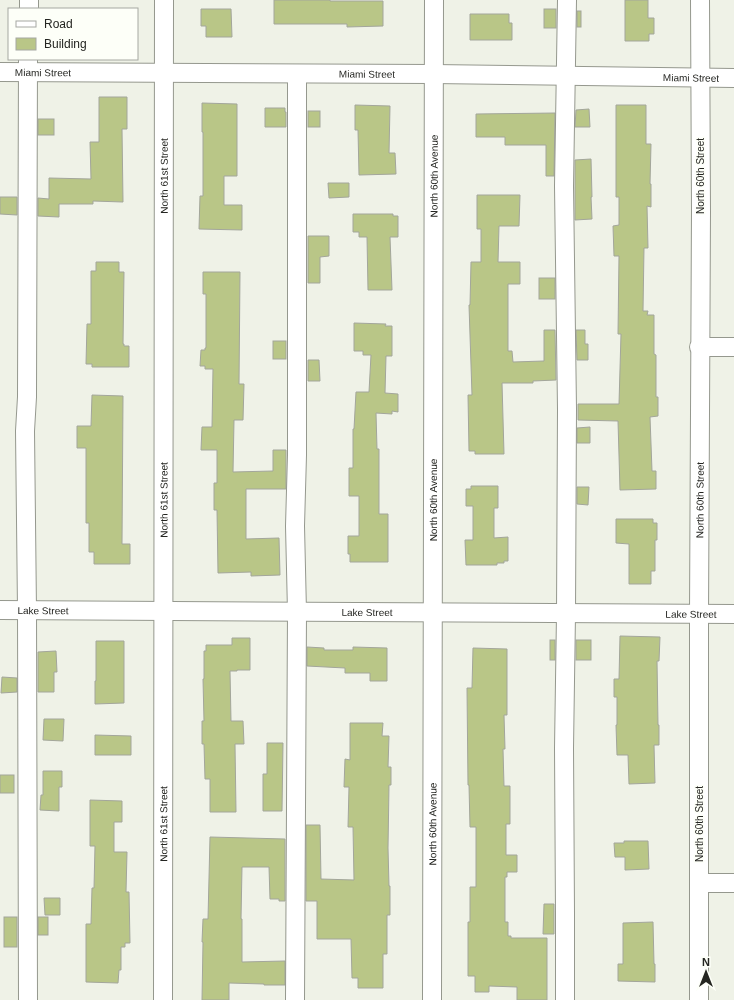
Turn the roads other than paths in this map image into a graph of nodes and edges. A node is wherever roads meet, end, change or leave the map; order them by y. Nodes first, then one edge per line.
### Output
1 (164, 0) edge
2 (434, 0) edge
3 (567, 0) edge
4 (700, 0) edge
5 (28, 66) edge
6 (0, 72) edge
7 (164, 73) junction
8 (297, 74) junction
9 (433, 74) junction
10 (566, 76) junction
11 (700, 77) junction
12 (734, 78) edge
13 (699, 347) junction
14 (734, 347) edge
15 (0, 610) edge
16 (27, 610) junction
17 (163, 611) junction
18 (297, 612) junction
19 (432, 612) junction
20 (566, 614) junction
21 (734, 614) edge
22 (699, 615) junction
23 (699, 883) junction
24 (734, 883) edge
25 (28, 1000) edge
26 (163, 1000) edge
27 (295, 1000) edge
28 (432, 1000) edge
29 (565, 1000) edge
30 (699, 1000) edge

1 - 7 street, North 61st Street
2 - 9 street, North 60th Avenue
3 - 10 street
4 - 11 street, North 60th Street
5 - 6 street, Miami Street
5 - 7 street, Miami Street
5 - 16 street
7 - 8 street, Miami Street
7 - 17 street, North 61st Street
8 - 9 street, Miami Street
8 - 18 street
9 - 10 street, Miami Street
9 - 19 street, North 60th Avenue
10 - 11 street, Miami Street
10 - 20 street
11 - 12 street, Miami Street
11 - 13 street, North 60th Street
13 - 14 street
13 - 22 street, North 60th Street
15 - 16 street, Lake Street
16 - 17 street, Lake Street
16 - 25 street
17 - 18 street, Lake Street
17 - 26 street, North 61st Street
18 - 19 street, Lake Street
18 - 27 street
19 - 20 street, Lake Street
19 - 28 street, North 60th Avenue
20 - 22 street, Lake Street
20 - 29 street
21 - 22 street, Lake Street
22 - 23 street, North 60th Street
23 - 24 street
23 - 30 street, North 60th Street

